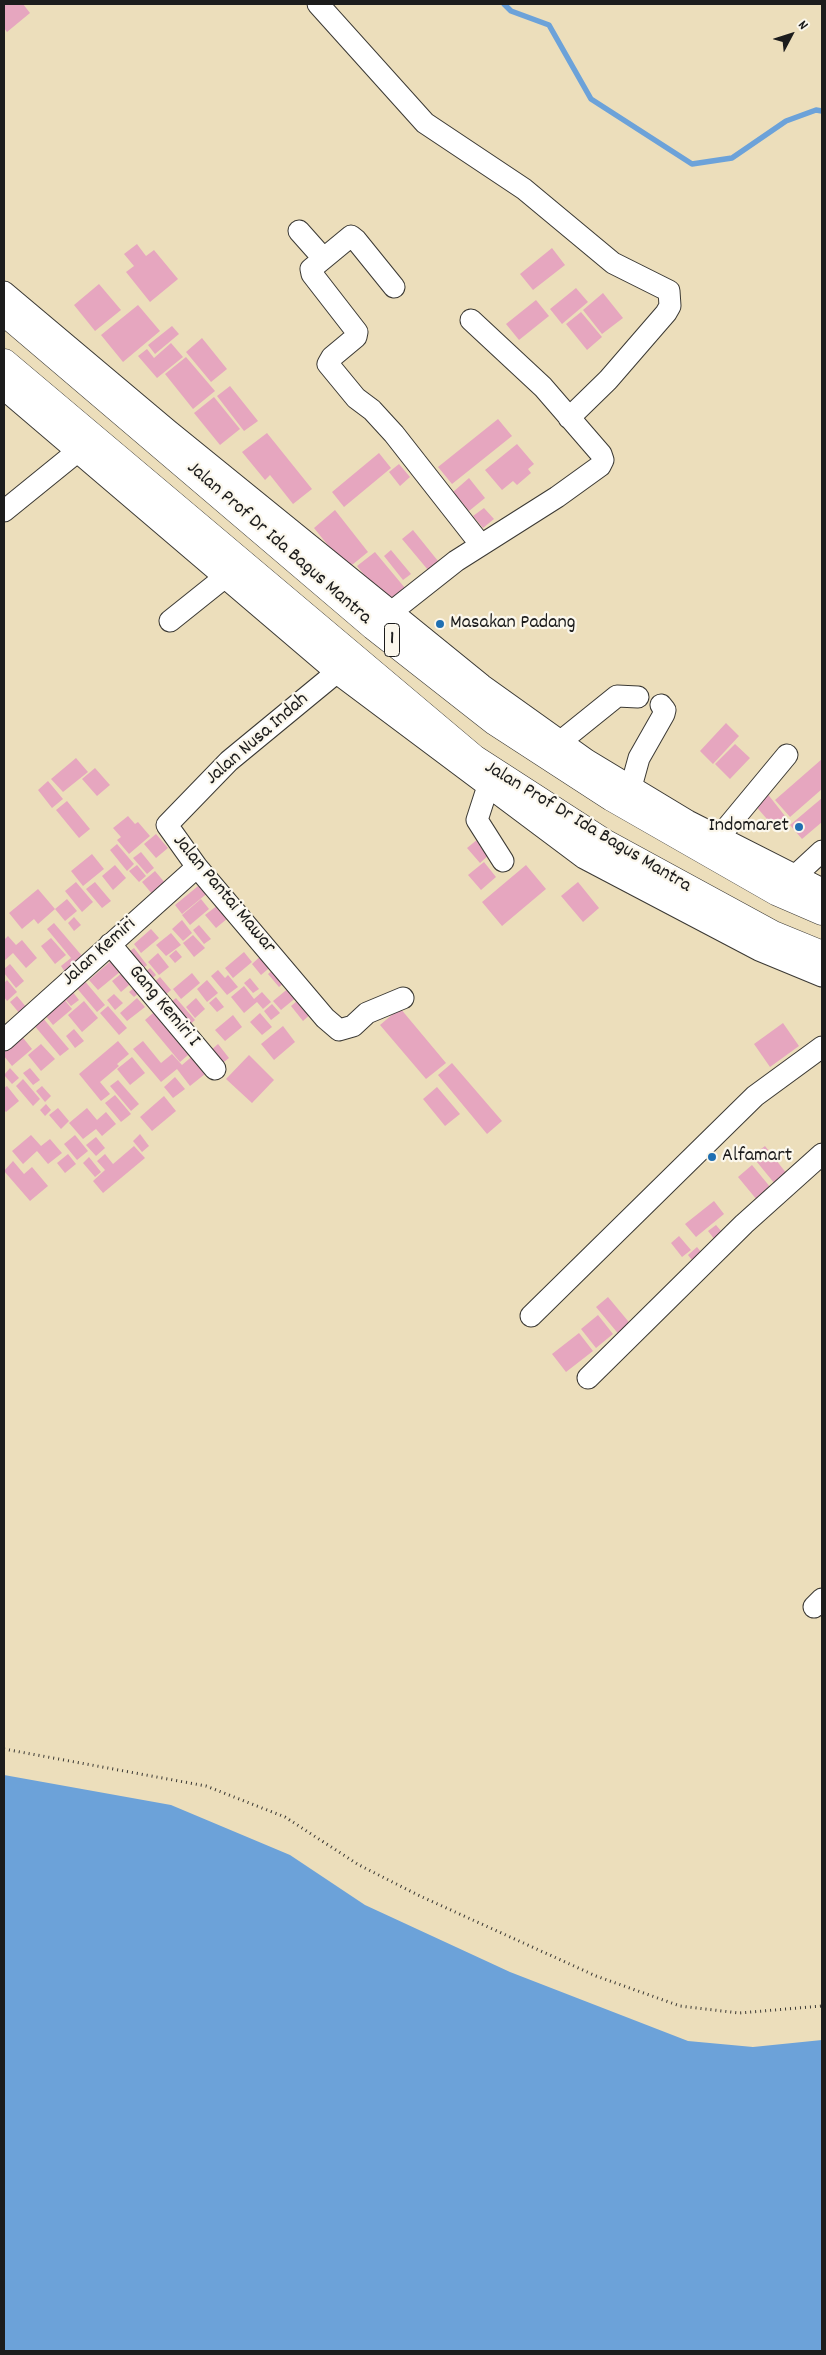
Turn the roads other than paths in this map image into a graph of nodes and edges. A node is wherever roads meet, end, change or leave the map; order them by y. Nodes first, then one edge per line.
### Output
1 (318, 4) edge
2 (299, 231) dead end
3 (323, 258) junction
4 (394, 288) dead end
5 (6, 303) edge
6 (471, 320) dead end
7 (4, 363) edge
8 (8, 399) edge
9 (569, 418) junction
10 (78, 451) junction
11 (4, 511) edge
12 (481, 545) junction
13 (225, 577) junction
14 (382, 619) junction
15 (170, 621) dead end
16 (345, 665) junction
17 (638, 697) dead end
18 (661, 705) dead end
19 (553, 748) junction
20 (788, 755) dead end
21 (488, 786) junction
22 (631, 787) junction
23 (167, 825) joint
24 (719, 837) junction
25 (822, 851) edge
26 (503, 860) dead end
27 (197, 867) junction
28 (796, 876) junction
29 (822, 888) edge
30 (822, 911) edge
31 (110, 944) junction
32 (822, 955) edge
33 (822, 976) edge
34 (403, 998) dead end
35 (4, 1040) edge
36 (822, 1047) edge
37 (215, 1069) dead end
38 (822, 1154) edge
39 (531, 1316) dead end
40 (588, 1378) dead end

1 - 9 street
2 - 3 street
3 - 4 street
3 - 12 street
5 - 14 highway, Jalan Prof Dr Ida Bagus Mantra / 1
6 - 9 street
7 - 16 highway, Jalan Prof Dr Ida Bagus Mantra / 1
8 - 10 street
9 - 12 street
10 - 11 street
10 - 13 street
12 - 14 street
13 - 15 street
13 - 16 street
14 - 19 highway, Jalan Prof Dr Ida Bagus Mantra / 1
16 - 21 street
16 - 23 street, Jalan Nusa Indah
16 - 32 highway, Jalan Prof Dr Ida Bagus Mantra / 1
17 - 19 street
18 - 22 street
19 - 22 street
19 - 30 highway, Jalan Prof Dr Ida Bagus Mantra / 1
20 - 24 street
21 - 26 street
21 - 33 street
22 - 24 street
23 - 27 street, Jalan Pantai Mawar
24 - 28 street
25 - 28 street
27 - 31 street, Jalan Kemiri
27 - 34 street, Jalan Pantai Mawar
28 - 29 street
31 - 35 street, Jalan Kemiri
31 - 37 street, Gang Kemiri I
36 - 39 street
38 - 40 street

